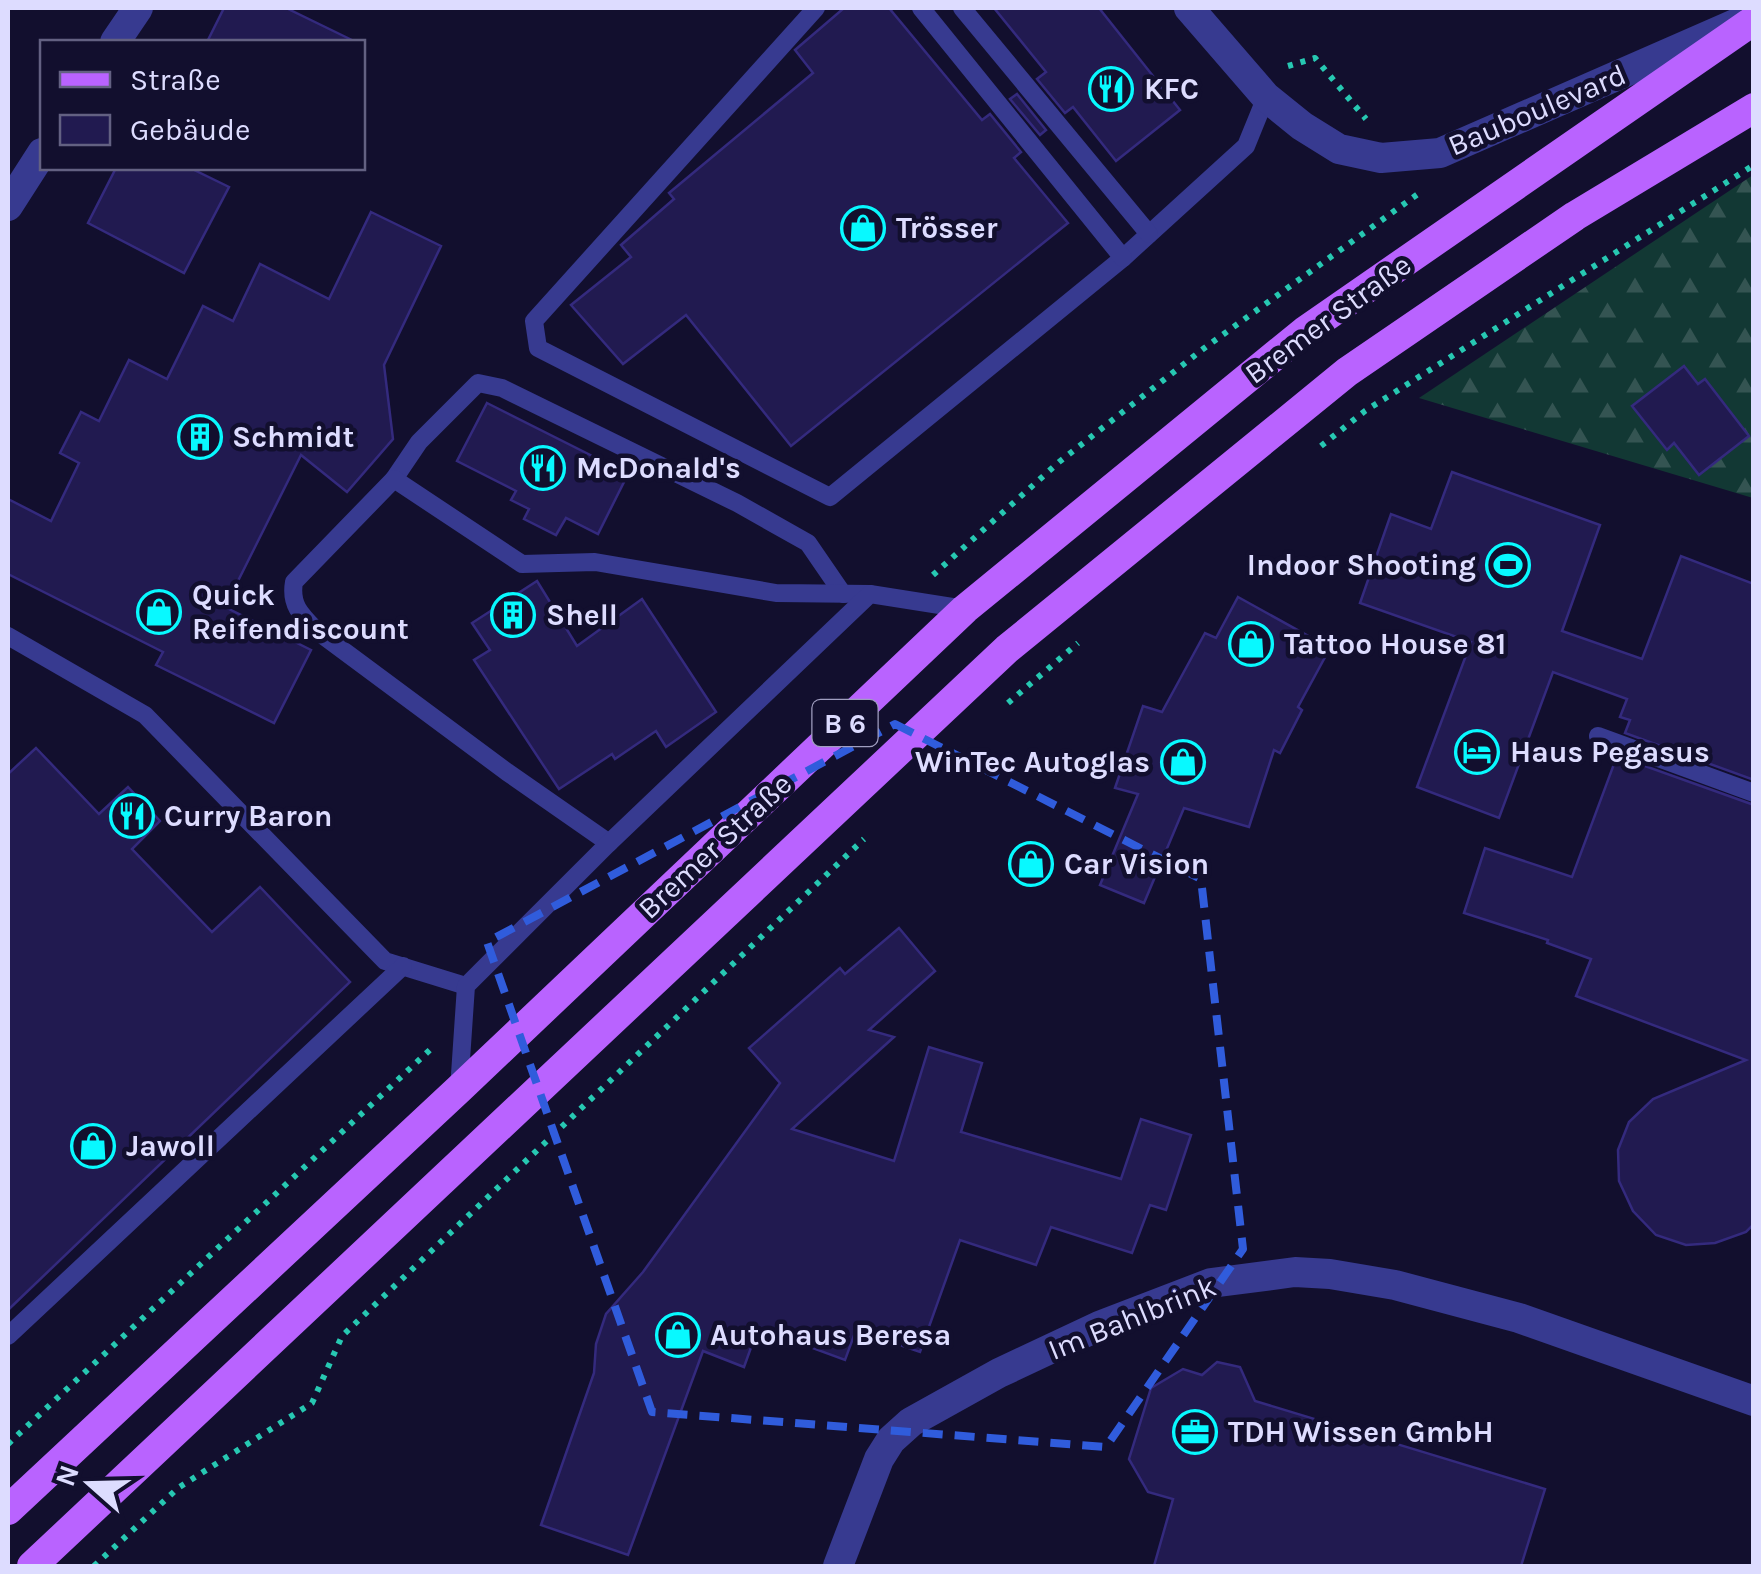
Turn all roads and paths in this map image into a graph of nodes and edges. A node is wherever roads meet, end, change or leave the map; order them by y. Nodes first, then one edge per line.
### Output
1 (138, 8) edge
2 (816, 8) edge
3 (921, 8) edge
4 (962, 8) edge
5 (1189, 8) edge
6 (1754, 18) edge
7 (116, 40) edge
8 (1257, 88) junction
9 (1754, 108) edge
10 (1368, 121) dead end
11 (40, 155) edge
12 (1754, 166) edge
13 (8, 206) edge
14 (1149, 234) junction
15 (1123, 258) junction
16 (1318, 447) dead end
17 (394, 479) junction
18 (844, 594) junction
19 (870, 594) junction
20 (965, 609) junction
21 (1091, 632) dead end
22 (8, 636) edge
23 (1003, 708) dead end
24 (1598, 736) dead end
25 (1754, 793) edge
26 (876, 828) dead end
27 (609, 843) junction
28 (403, 966) junction
29 (466, 986) junction
30 (458, 1090) junction
31 (8, 1336) edge
32 (1754, 1401) edge
33 (8, 1510) edge
34 (32, 1566) edge
35 (94, 1566) edge
36 (838, 1566) edge

1 - 7 street
2 - 15 lane
3 - 15 lane
4 - 14 lane
5 - 8 street, Bauboulevard
6 - 8 street, Bauboulevard
6 - 20 main road, Bremer Straße / B 6
8 - 10 path
8 - 14 lane
9 - 34 main road, Bremer Straße / B 6
11 - 13 street
12 - 16 path
14 - 15 lane
17 - 18 lane
17 - 18 lane
17 - 27 lane
18 - 19 lane
19 - 20 lane
19 - 27 lane
20 - 30 main road, Bremer Straße / B 6
21 - 23 path
22 - 28 lane
24 - 25 lane
26 - 35 path
27 - 29 lane
28 - 29 lane
28 - 31 lane
29 - 30 lane
30 - 33 main road, Bremer Straße / B 6
32 - 36 street, Im Bahlbrink

